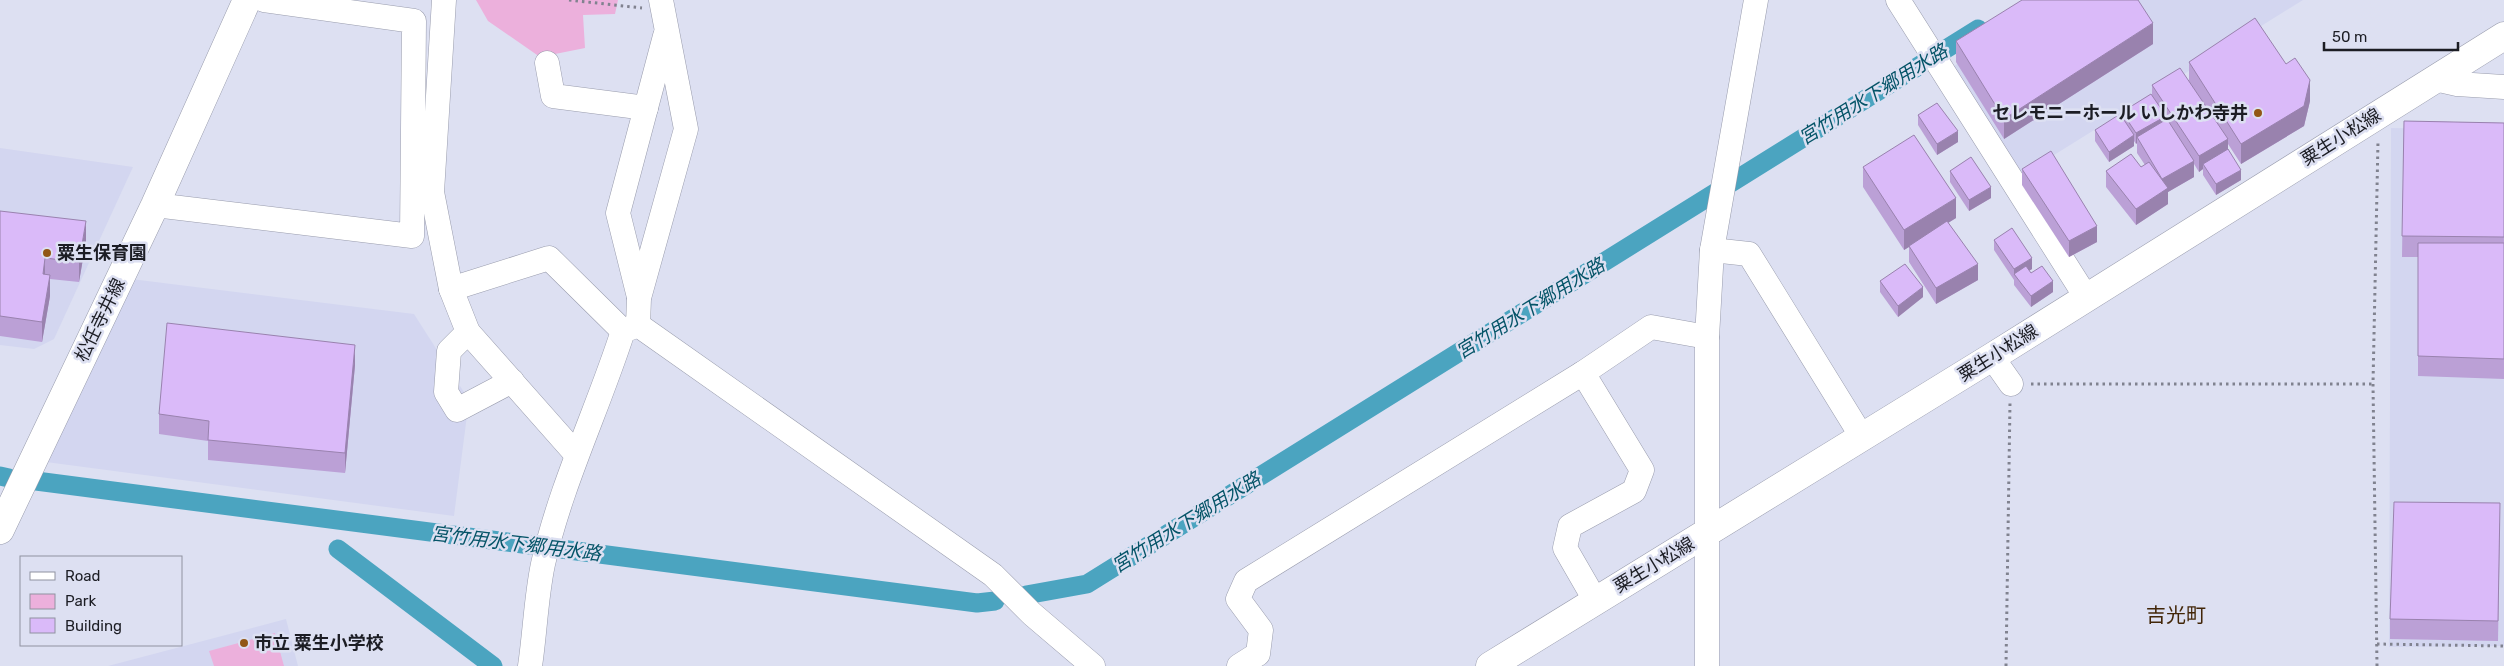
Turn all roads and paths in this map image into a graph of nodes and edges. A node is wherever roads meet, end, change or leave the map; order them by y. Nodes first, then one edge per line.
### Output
1 (248, 0) edge
2 (264, 0) edge
3 (444, 0) edge
4 (569, 0) edge
5 (1756, 0) edge
6 (1898, 0) edge
7 (663, 14) edge
8 (2504, 36) edge
9 (547, 63) dead end
10 (2435, 79) junction
11 (2504, 87) edge
12 (646, 108) junction
13 (2379, 113) junction
14 (155, 206) junction
15 (1712, 250) junction
16 (451, 290) junction
17 (2086, 297) junction
18 (639, 298) junction
19 (631, 328) junction
20 (468, 332) junction
21 (1707, 337) junction
22 (1992, 357) junction
23 (1583, 372) junction
24 (512, 381) junction
25 (2011, 384) junction
26 (2373, 384) junction
27 (1862, 437) junction
28 (576, 454) junction
29 (0, 530) edge
30 (1708, 533) junction
31 (1595, 600) junction
32 (2377, 644) junction
33 (2504, 646) edge
34 (530, 666) edge
35 (1093, 666) edge
36 (1240, 666) edge
37 (1490, 666) edge
38 (1707, 666) edge
39 (2006, 666) edge
40 (2377, 666) edge

1 - 14 main road, 松任寺井線
2 - 14 street
3 - 16 street
4 - 7 path
5 - 15 street
6 - 17 street
7 - 12 street
7 - 18 street
8 - 10 main road, 粟生小松線
9 - 12 street
10 - 11 street
10 - 13 main road, 粟生小松線
12 - 18 street
13 - 17 main road, 粟生小松線
13 - 26 path
14 - 29 main road, 松任寺井線
15 - 21 street
15 - 27 street
16 - 19 street
16 - 20 street
17 - 22 main road, 粟生小松線
18 - 19 street
19 - 28 street
19 - 35 street
20 - 24 street
20 - 24 street
21 - 23 street
21 - 30 street
22 - 25 street
22 - 27 main road, 粟生小松線
23 - 31 street
23 - 36 street
24 - 28 street
25 - 26 path
25 - 39 path
26 - 32 path
27 - 30 main road, 粟生小松線
28 - 34 street
30 - 31 main road, 粟生小松線
30 - 38 street
31 - 37 main road, 粟生小松線
32 - 33 path
32 - 40 path

